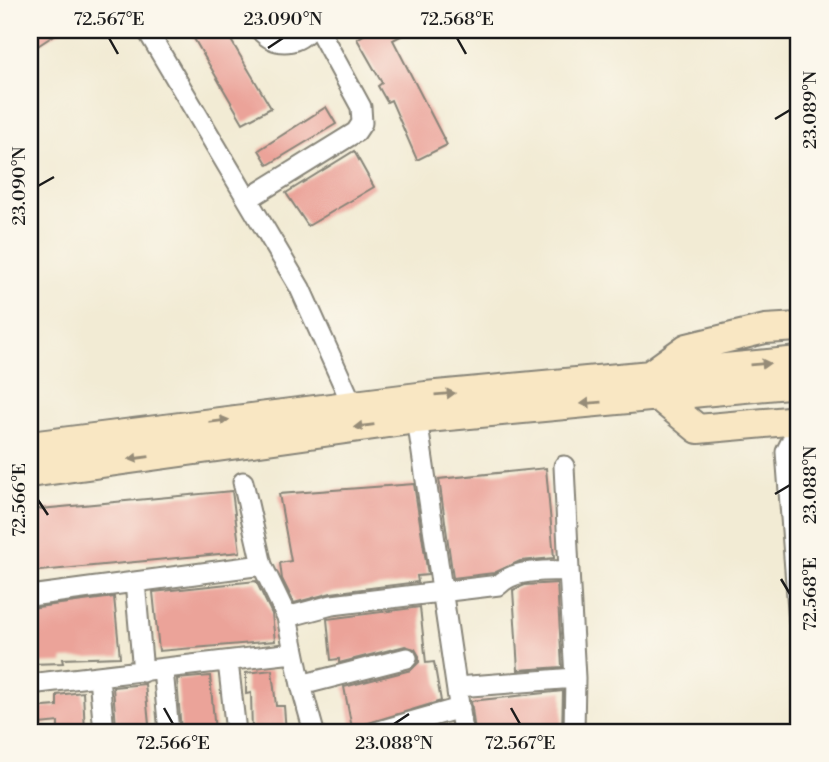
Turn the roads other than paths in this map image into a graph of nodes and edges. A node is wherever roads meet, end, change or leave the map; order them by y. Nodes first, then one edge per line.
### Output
1 (147, 30) edge
2 (260, 30) edge
3 (309, 30) edge
4 (319, 30) edge
5 (248, 199) junction
6 (799, 327) edge
7 (799, 361) edge
8 (722, 378) junction
9 (799, 383) edge
10 (655, 386) junction
11 (352, 404) junction
12 (417, 419) junction
13 (799, 420) edge
14 (799, 438) edge
15 (30, 446) edge
16 (564, 466) dead end
17 (30, 473) edge
18 (243, 482) dead end
19 (797, 560) edge
20 (262, 565) junction
21 (569, 570) junction
22 (135, 582) junction
23 (443, 592) junction
24 (30, 596) edge
25 (288, 617) junction
26 (799, 622) edge
27 (293, 653) junction
28 (407, 658) dead end
29 (228, 662) junction
30 (163, 670) junction
31 (143, 672) junction
32 (99, 677) junction
33 (575, 678) junction
34 (30, 684) edge
35 (301, 685) junction
36 (457, 687) junction
37 (460, 708) junction
38 (104, 732) edge
39 (169, 732) edge
40 (236, 732) edge
41 (314, 732) edge
42 (376, 732) edge
43 (463, 732) edge
44 (574, 732) edge

1 - 5 street
2 - 3 street
4 - 5 street
5 - 11 street
6 - 10 main road
8 -> 7 main road
8 - 9 main road
8 - 10 main road
11 -> 10 main road
10 -> 12 main road
10 - 13 main road
15 -> 11 main road
12 -> 17 main road
12 - 23 street
14 - 19 street
16 - 21 street
18 - 20 street
19 - 26 street
20 - 22 street
20 - 25 street
21 - 23 street
21 - 33 street
22 - 24 street
22 - 31 street
23 - 25 street
23 - 36 street
25 - 27 street
27 - 29 street
27 - 35 street
28 - 35 street
29 - 30 street
29 - 40 street
30 - 31 street
30 - 39 street
31 - 32 street
32 - 34 street
32 - 38 street
33 - 36 street
33 - 44 street
35 - 41 street
36 - 37 street
37 - 42 street
37 - 43 street

